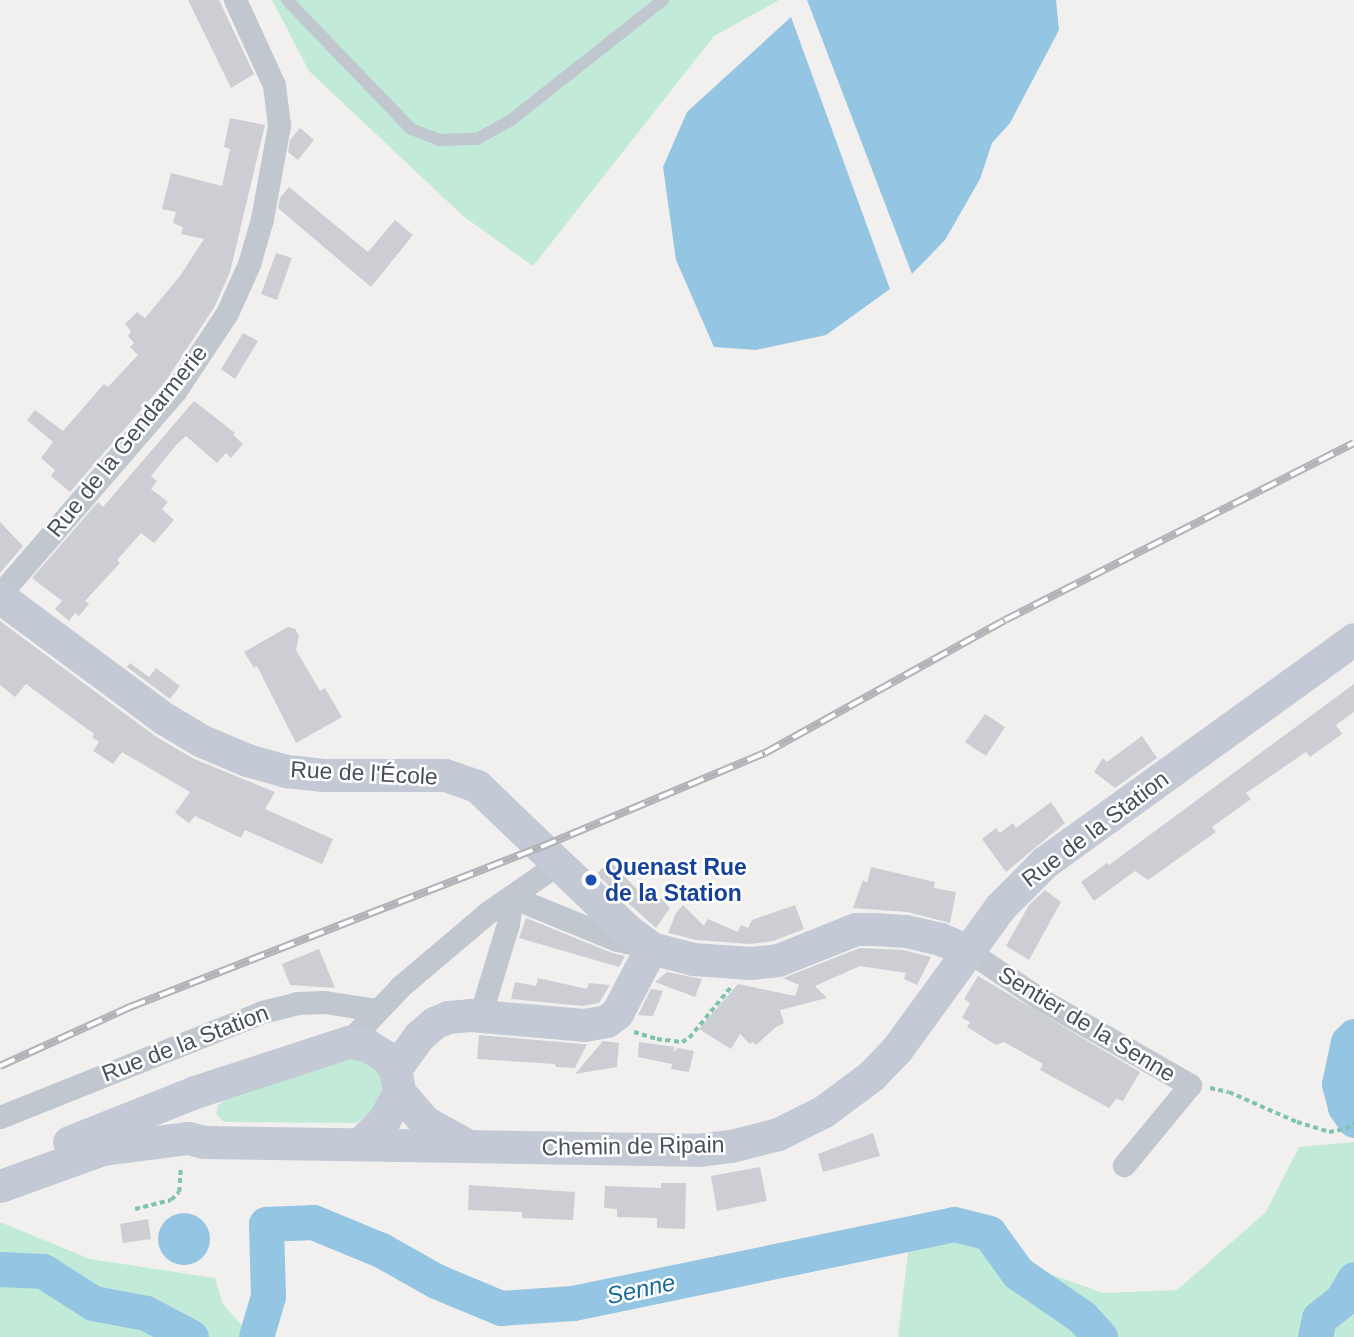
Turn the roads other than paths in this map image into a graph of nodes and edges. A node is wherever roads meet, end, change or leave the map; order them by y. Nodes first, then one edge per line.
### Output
1 (235, 0) edge
2 (287, 0) edge
3 (663, 0) edge
4 (0, 595) edge
5 (1354, 639) edge
6 (559, 863) junction
7 (512, 897) junction
8 (651, 948) junction
9 (968, 951) junction
10 (377, 1010) junction
11 (480, 1016) junction
12 (348, 1042) junction
13 (397, 1080) junction
14 (218, 1086) junction
15 (0, 1117) edge
16 (196, 1140) junction
17 (360, 1144) junction
18 (471, 1146) junction
19 (1124, 1165) dead end
20 (0, 1174) edge
21 (0, 1185) edge

1 - 4 street, Rue de la Gendarmerie
2 - 3 lane
4 - 6 street, Rue de l'École
5 - 9 street, Rue de la Station
6 - 7 street
6 - 8 street, Rue de l'École
7 - 8 street
7 - 10 street
7 - 11 street
8 - 9 street
8 - 11 street
9 - 18 street, Chemin de Ripain
9 - 19 street, Sentier de la Senne
10 - 12 street
10 - 15 street, Rue de la Station
11 - 13 street
12 - 13 street
12 - 14 street
13 - 17 street
13 - 18 street, Chemin de Ripain
14 - 16 street
14 - 20 street
16 - 17 street, Chemin de Ripain
16 - 21 street, Chemin de Ripain
17 - 18 street, Chemin de Ripain

